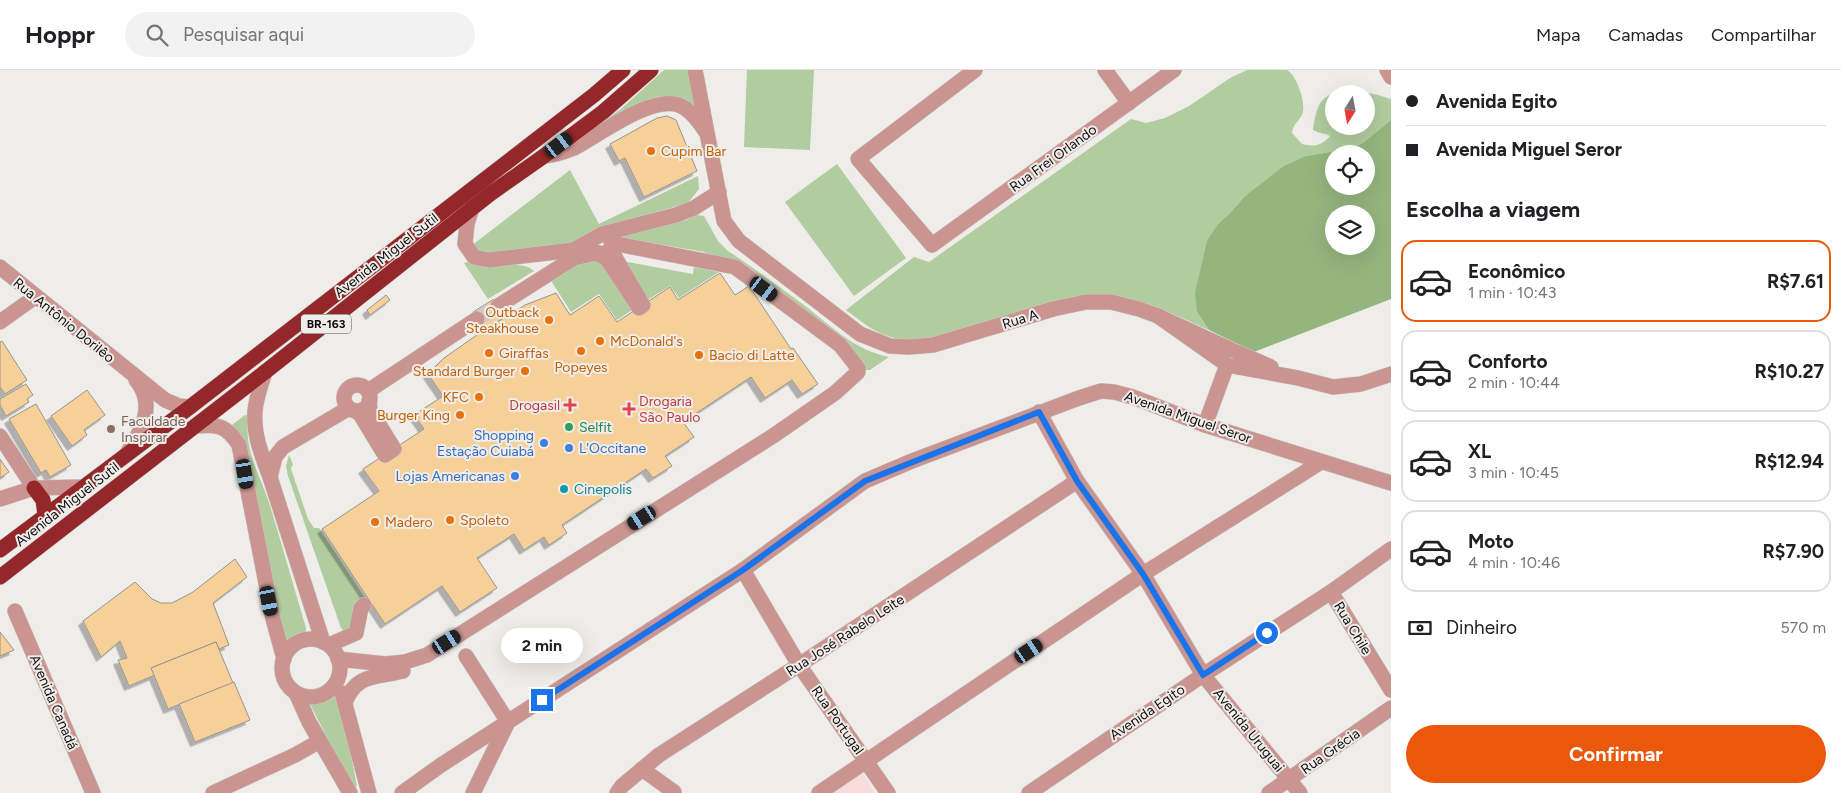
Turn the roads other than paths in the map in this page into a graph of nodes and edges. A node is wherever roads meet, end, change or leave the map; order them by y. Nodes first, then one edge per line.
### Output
1 (623, 70) edge
2 (651, 70) edge
3 (695, 70) edge
4 (975, 70) edge
5 (1105, 70) edge
6 (1174, 70) edge
7 (1387, 70) edge
8 (1391, 77) edge
9 (1129, 103) junction
10 (708, 135) junction
11 (544, 156) junction
12 (719, 192) junction
13 (472, 208) junction
14 (604, 243) junction
15 (573, 250) junction
16 (534, 255) junction
17 (0, 267) edge
18 (559, 267) junction
19 (544, 275) junction
20 (35, 297) junction
21 (498, 306) tunnel mouth
22 (477, 319) tunnel mouth
23 (0, 322) edge
24 (1231, 359) junction
25 (128, 372) junction
26 (265, 372) junction
27 (1391, 374) edge
28 (368, 396) junction
29 (190, 407) junction
30 (352, 409) junction
31 (1039, 412) junction
32 (1205, 425) junction
33 (196, 426) junction
34 (0, 436) edge
35 (124, 458) junction
36 (1321, 462) junction
37 (270, 477) junction
38 (1077, 481) junction
39 (1391, 484) edge
40 (83, 486) junction
41 (34, 488) junction
42 (0, 499) edge
43 (45, 515) junction
44 (1391, 549) edge
45 (0, 550) edge
46 (743, 570) junction
47 (1143, 574) junction
48 (0, 577) edge
49 (1332, 592) junction
50 (364, 605) dead end
51 (15, 611) dead end
52 (447, 642) junction
53 (326, 644) junction
54 (466, 656) dead end
55 (284, 659) junction
56 (338, 659) junction
57 (799, 665) junction
58 (1203, 675) junction
59 (338, 678) junction
60 (1391, 690) edge
61 (296, 693) junction
62 (345, 703) junction
63 (1391, 708) edge
64 (508, 722) junction
65 (320, 741) junction
66 (867, 760) junction
67 (642, 770) junction
68 (1290, 779) junction
69 (674, 792) dead end
70 (93, 793) edge
71 (213, 793) edge
72 (350, 793) edge
73 (369, 793) edge
74 (402, 793) edge
75 (473, 793) edge
76 (617, 793) edge
77 (819, 793) edge
78 (888, 793) edge
79 (1029, 793) edge
80 (1269, 793) edge
81 (1300, 793) edge

1 - 29 highway, Avenida Miguel Sutil / BR-163
2 - 11 highway, Avenida Miguel Sutil / BR-163
3 - 10 street, Rua A
4 - 9 street, Rua Frei Orlando
5 - 9 street
6 - 9 street, Rua Frei Orlando
7 - 8 street
10 - 11 street
10 - 12 street, Rua A
11 - 13 highway, Avenida Miguel Sutil / BR-163
12 - 14 street
12 - 24 street, Rua A
13 - 16 street
13 - 26 highway, Avenida Miguel Sutil / BR-163
14 - 15 street
14 - 18 street
14 - 52 street
15 - 16 street
15 - 18 street
16 - 19 street
17 - 20 street, Rua Antônio Dorilêo
18 - 19 street
19 - 21 street
20 - 23 street
20 - 25 street, Rua Antônio Dorilêo
22 - 28 street
24 - 27 street, Rua A
24 - 32 street
25 - 29 street, Rua Antônio Dorilêo
25 - 35 street, Rua Antônio Dorilêo
26 - 33 highway, Avenida Miguel Sutil / BR-163
26 - 37 street
28 - 30 street
28 - 30 street
28 - 30 street
29 - 35 highway, Avenida Miguel Sutil / BR-163
30 - 37 street
31 - 32 street, Avenida Miguel Seror
31 - 38 street, Avenida Uruguai
31 - 46 street, Avenida Miguel Seror
32 - 36 street, Avenida Miguel Seror
33 - 48 highway, Avenida Miguel Sutil / BR-163
33 - 55 street
34 - 41 street
35 - 40 highway, Avenida Miguel Sutil / BR-163
36 - 39 street, Avenida Miguel Seror
36 - 47 street
37 - 53 street
38 - 47 street, Avenida Uruguai
38 - 57 street, Rua José Rabelo Leite
40 - 41 street
40 - 43 highway, Avenida Miguel Sutil / BR-163
41 - 42 street
41 - 43 highway
43 - 45 highway, Avenida Miguel Sutil / BR-163
44 - 49 street, Avenida Egito
46 - 57 street, Rua Portugal
46 - 64 street, Avenida Miguel Seror
47 - 58 street, Avenida Uruguai
47 - 66 street
49 - 58 street, Avenida Egito
49 - 60 street, Rua Chile
50 - 53 street
51 - 70 street, Avenida Canadá
52 - 56 street
52 - 62 street
53 - 55 street
53 - 56 street
54 - 64 street
55 - 61 street
56 - 59 street
57 - 66 street, Rua Portugal
57 - 67 street, Rua José Rabelo Leite
58 - 68 street, Avenida Uruguai
58 - 79 street, Avenida Egito
59 - 61 street
59 - 62 street
61 - 65 street
62 - 73 street
63 - 68 street, Rua Grécia
64 - 74 street, Avenida Miguel Seror
64 - 75 street
65 - 71 street
65 - 72 street
66 - 77 street
66 - 78 street, Rua Portugal
67 - 69 street
67 - 76 street, Rua José Rabelo Leite
68 - 80 street, Rua Grécia
68 - 81 street, Avenida Uruguai

